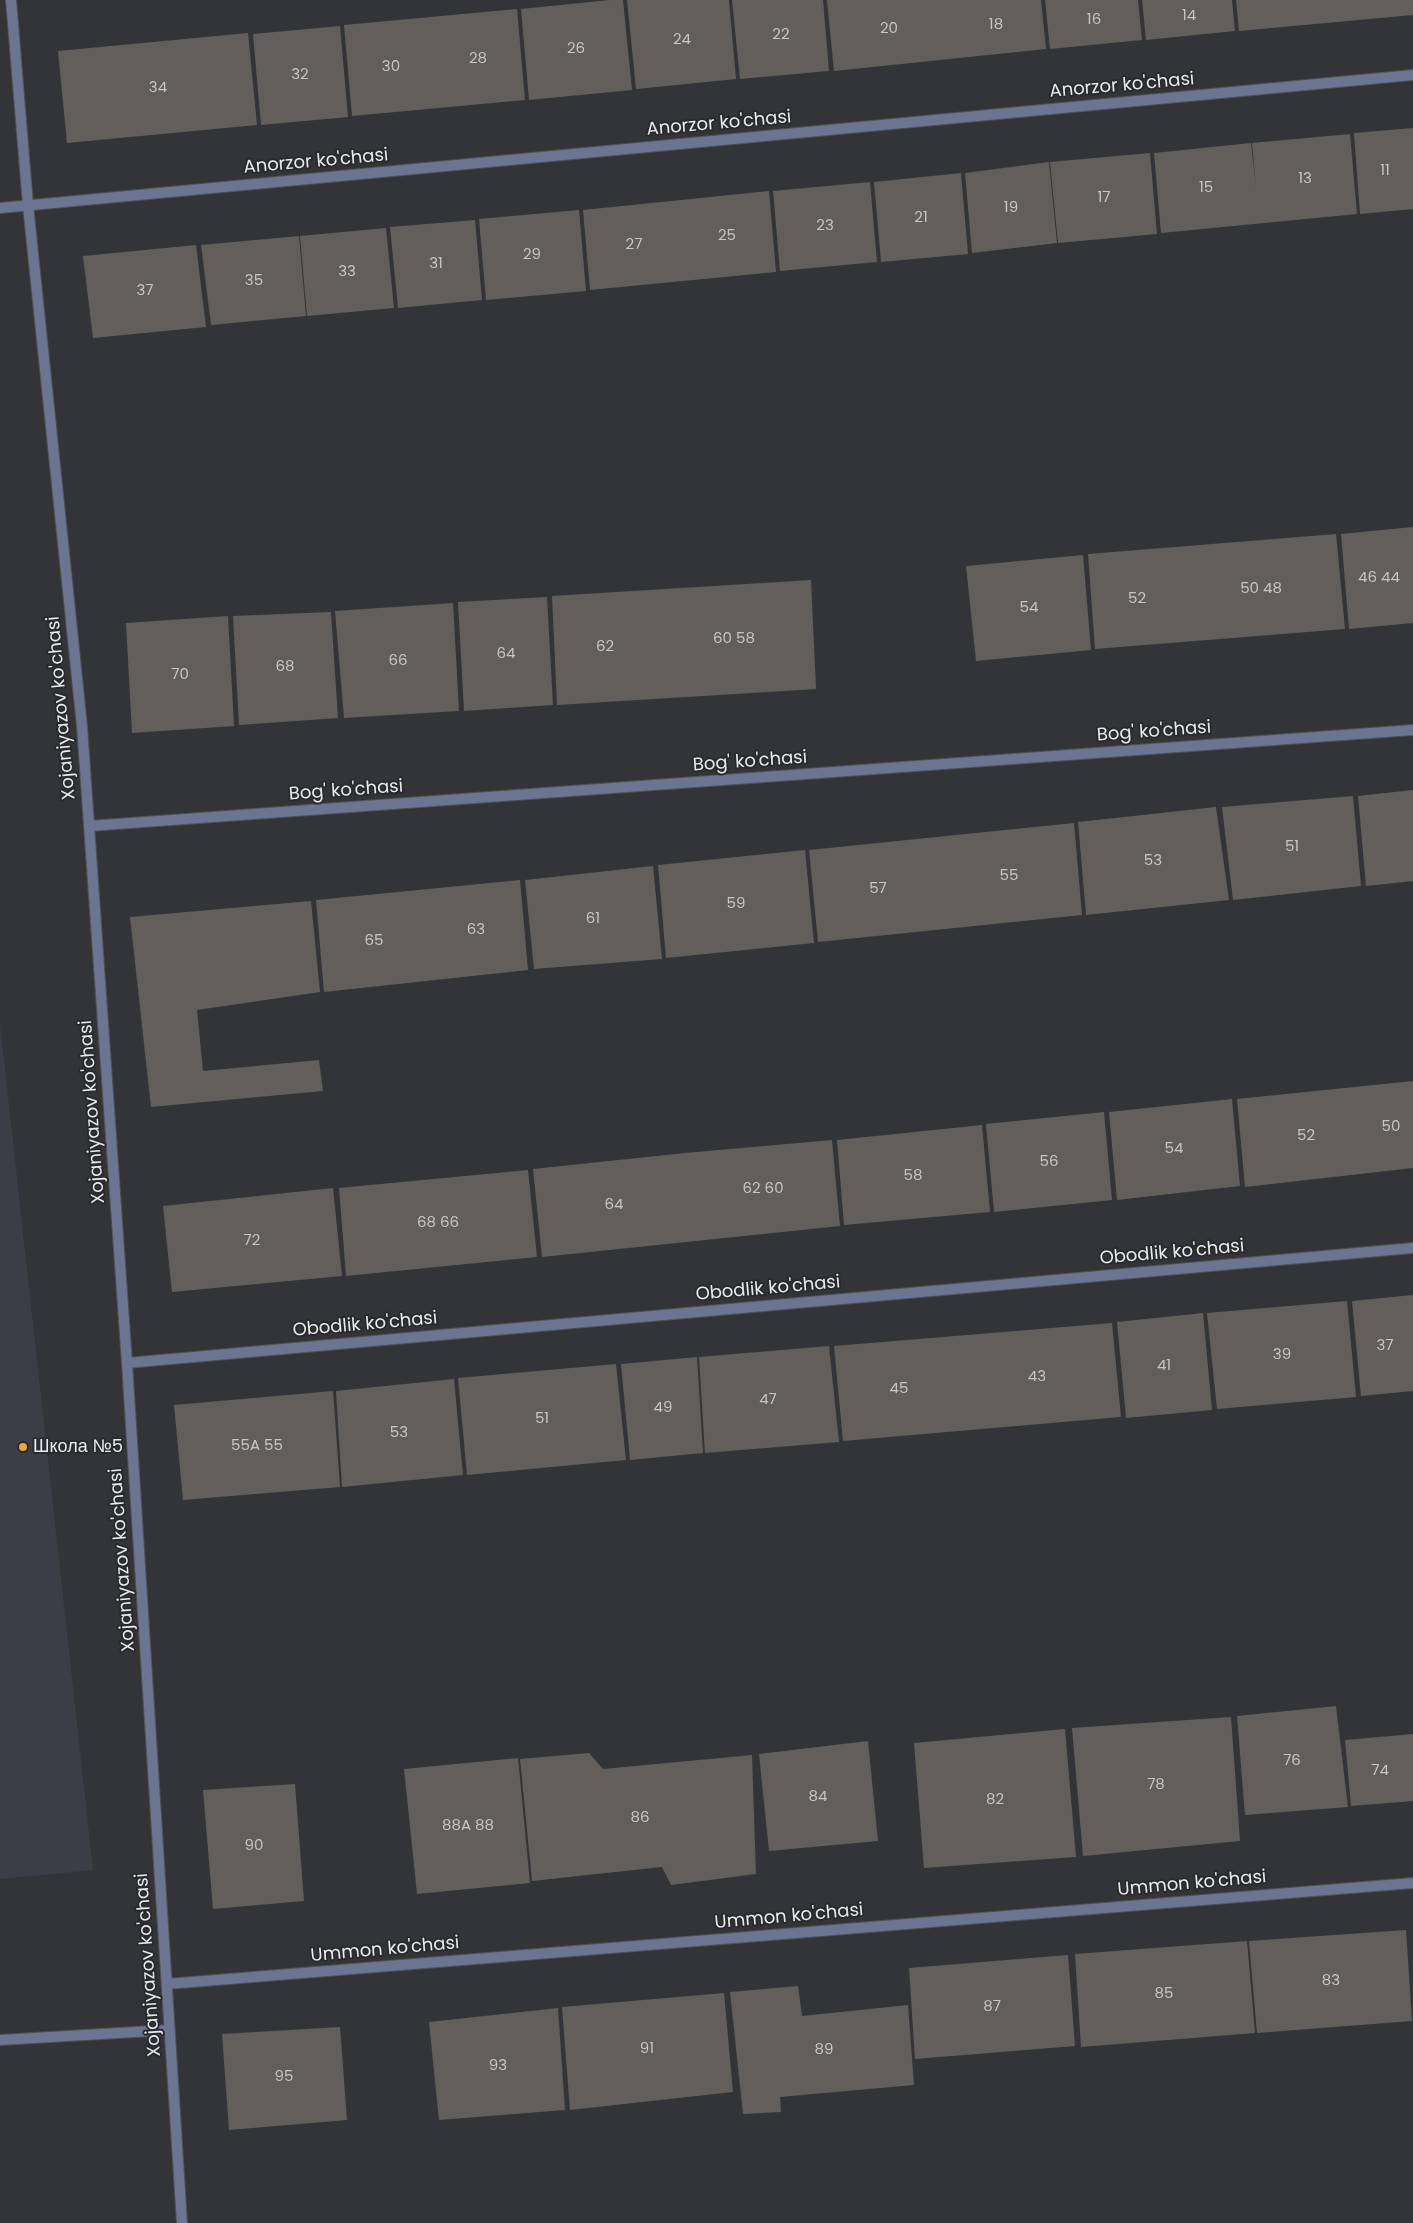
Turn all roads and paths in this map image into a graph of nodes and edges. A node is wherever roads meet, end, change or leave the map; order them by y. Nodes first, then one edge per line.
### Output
1 (11, 0) edge
2 (1413, 75) edge
3 (28, 205) junction
4 (0, 208) edge
5 (1413, 730) edge
6 (89, 826) junction
7 (1413, 1248) edge
8 (127, 1363) junction
9 (1413, 1883) edge
10 (167, 1984) junction
11 (170, 2030) junction
12 (0, 2040) edge
13 (182, 2223) edge

1 - 3 street, Xojaniyazov ko'chasi
2 - 3 street, Anorzor ko'chasi
3 - 4 street, Anorzor ko'chasi
3 - 6 street, Xojaniyazov ko'chasi
5 - 6 street, Bog' ko'chasi
6 - 8 street, Xojaniyazov ko'chasi
7 - 8 street, Obodlik ko'chasi
8 - 10 street, Xojaniyazov ko'chasi
9 - 10 street, Ummon ko'chasi
10 - 11 street, Xojaniyazov ko'chasi
11 - 12 street
11 - 13 street, Xojaniyazov ko'chasi

